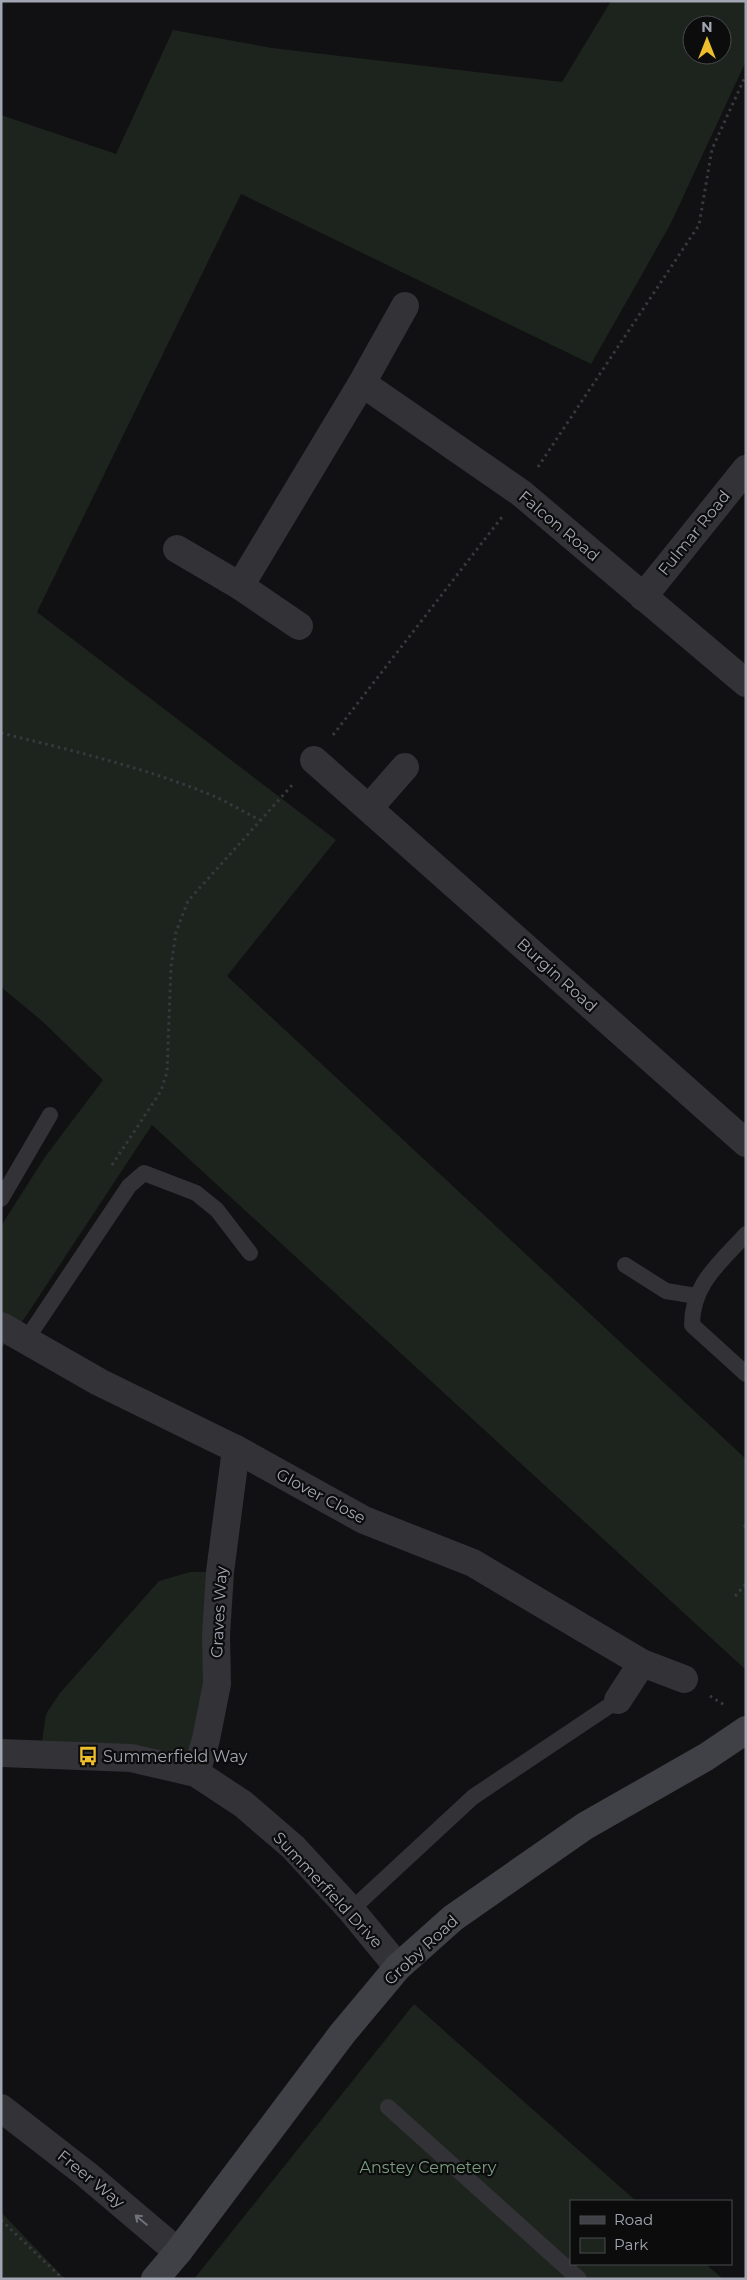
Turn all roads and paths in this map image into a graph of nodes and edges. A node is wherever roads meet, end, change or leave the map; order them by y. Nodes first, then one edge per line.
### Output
1 (746, 75) edge
2 (405, 306) dead end
3 (362, 383) junction
4 (746, 469) edge
5 (521, 493) junction
6 (177, 549) dead end
7 (240, 586) junction
8 (643, 597) junction
9 (299, 626) dead end
10 (746, 683) edge
11 (1, 733) edge
12 (314, 760) junction
13 (405, 767) dead end
14 (369, 808) junction
15 (260, 820) junction
16 (50, 1116) dead end
17 (746, 1143) edge
18 (112, 1166) dead end
19 (1, 1199) edge
20 (746, 1234) edge
21 (250, 1253) dead end
22 (625, 1265) dead end
23 (696, 1296) junction
24 (1, 1326) edge
25 (26, 1340) junction
26 (746, 1374) edge
27 (236, 1450) junction
28 (746, 1584) edge
29 (735, 1596) dead end
30 (642, 1663) junction
31 (684, 1679) dead end
32 (618, 1700) joint
33 (746, 1730) edge
34 (1, 1753) edge
35 (196, 1773) junction
36 (351, 1910) junction
37 (398, 1966) junction
38 (388, 2107) dead end
39 (1, 2108) edge
40 (1, 2220) edge
41 (178, 2252) junction
42 (160, 2277) edge
43 (63, 2279) edge
44 (579, 2279) edge

1 - 5 path
2 - 3 street
3 - 5 street, Falcon Road
3 - 7 street
4 - 8 street, Fulmar Road
5 - 8 street, Falcon Road
5 - 12 path
6 - 7 street
7 - 9 street
8 - 10 street, Falcon Road
11 - 15 path
12 - 14 street, Burgin Road
12 - 15 path
13 - 14 street
14 - 17 street, Burgin Road
15 - 18 path
16 - 19 lane
20 - 23 lane
21 - 25 lane
22 - 23 lane
23 - 26 lane
24 - 25 street, Glover Close
25 - 27 street, Glover Close
27 - 30 street, Glover Close
27 - 35 street, Graves Way
28 - 29 path
30 - 31 street, Glover Close
30 - 32 street
32 - 36 lane
33 - 37 street, Groby Road
34 - 35 street, Summerfield Drive
35 - 36 street, Summerfield Drive
36 - 37 street, Summerfield Drive
37 - 41 street, Groby Road
38 - 44 lane
41 -> 39 street, Freer Way
40 - 43 path
41 - 42 street, Groby Road

